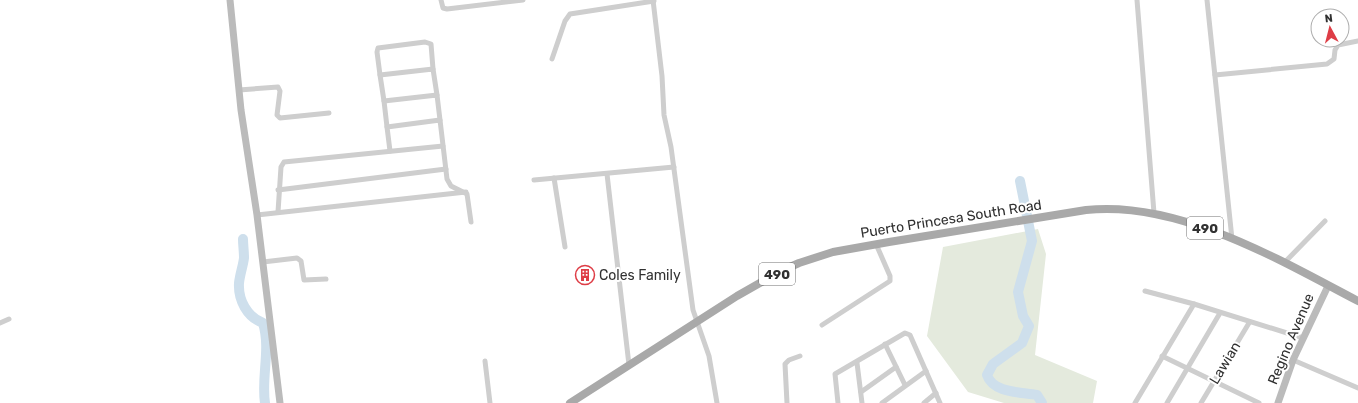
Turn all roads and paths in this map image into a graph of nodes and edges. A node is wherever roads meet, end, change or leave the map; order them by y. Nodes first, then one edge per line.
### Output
1 (230, 0) edge
2 (441, 0) edge
3 (523, 0) edge
4 (1137, 0) edge
5 (1207, 0) edge
6 (654, 1) edge
7 (1358, 41) edge
8 (552, 59) dead end
9 (433, 69) junction
10 (380, 75) junction
11 (1215, 75) junction
12 (239, 90) junction
13 (437, 95) junction
14 (384, 101) junction
15 (329, 112) dead end
16 (440, 120) junction
17 (387, 127) junction
18 (443, 146) junction
19 (390, 151) junction
20 (674, 167) junction
21 (446, 169) junction
22 (607, 174) junction
23 (554, 178) junction
24 (534, 180) dead end
25 (278, 190) junction
26 (466, 192) junction
27 (278, 212) junction
28 (1154, 214) junction
29 (257, 215) junction
30 (1325, 221) dead end
31 (470, 222) dead end
32 (1232, 239) junction
33 (876, 244) junction
34 (565, 247) dead end
35 (263, 262) junction
36 (1284, 263) junction
37 (326, 280) dead end
38 (1328, 286) junction
39 (1145, 291) dead end
40 (1358, 301) edge
41 (1194, 304) junction
42 (1220, 313) junction
43 (9, 319) dead end
44 (0, 323) edge
45 (696, 323) junction
46 (1249, 323) junction
47 (822, 324) dead end
48 (1304, 338) junction
49 (885, 344) junction
50 (800, 356) dead end
51 (1162, 356) junction
52 (1293, 360) junction
53 (485, 361) dead end
54 (857, 363) junction
55 (629, 366) junction
56 (896, 366) junction
57 (1188, 369) junction
58 (926, 371) junction
59 (1213, 382) junction
60 (905, 385) junction
61 (1358, 388) edge
62 (861, 392) junction
63 (936, 394) junction
64 (280, 403) edge
65 (490, 403) edge
66 (570, 403) edge
67 (717, 403) edge
68 (787, 403) edge
69 (838, 403) edge
70 (862, 403) edge
71 (882, 403) edge
72 (924, 403) edge
73 (940, 403) edge
74 (1136, 403) edge
75 (1167, 403) edge
76 (1200, 403) edge
77 (1259, 403) edge
78 (1278, 403) edge

1 - 12 street
2 - 3 street
4 - 28 street
5 - 11 street
6 - 8 street
6 - 20 street
7 - 11 street
9 - 10 street
9 - 10 street
9 - 13 street
10 - 14 street
11 - 32 street
12 - 15 street
12 - 29 street
13 - 14 street
13 - 16 street
14 - 17 street
16 - 17 street
16 - 18 street
17 - 19 street
18 - 19 street
18 - 21 street
19 - 25 street
20 - 22 street
20 - 45 street
21 - 25 street
21 - 26 street
22 - 23 street
22 - 55 street
23 - 24 street
23 - 34 street
25 - 27 street
26 - 27 street
26 - 31 street
27 - 29 street
28 - 32 main road, Puerto Princesa South Road / 490
28 - 33 main road, Puerto Princesa South Road / 490
29 - 35 street
30 - 36 street
32 - 36 main road, Puerto Princesa South Road / 490
33 - 45 main road, Puerto Princesa South Road / 490
33 - 47 street
35 - 37 street
35 - 64 street
36 - 38 main road, Puerto Princesa South Road / 490
38 - 40 main road, Puerto Princesa South Road / 490
38 - 48 street, Regino Avenue
39 - 41 street
41 - 42 street
41 - 51 street
42 - 46 street
42 - 57 street
43 - 44 street
45 - 55 main road, Puerto Princesa South Road / 490
45 - 67 street
46 - 48 street
46 - 59 street, Lawian
48 - 52 street, Regino Avenue
49 - 54 street
49 - 56 street
49 - 58 street
50 - 68 street
51 - 57 street
51 - 74 street
52 - 61 street
52 - 78 street, Regino Avenue
53 - 65 street
54 - 62 street
54 - 69 street
55 - 66 main road, Puerto Princesa South Road / 490
56 - 60 street
56 - 62 street
57 - 59 street
57 - 75 street
58 - 60 street
58 - 63 street
59 - 76 street, Lawian
59 - 77 street
60 - 71 street
62 - 70 street
63 - 72 street
63 - 73 street

